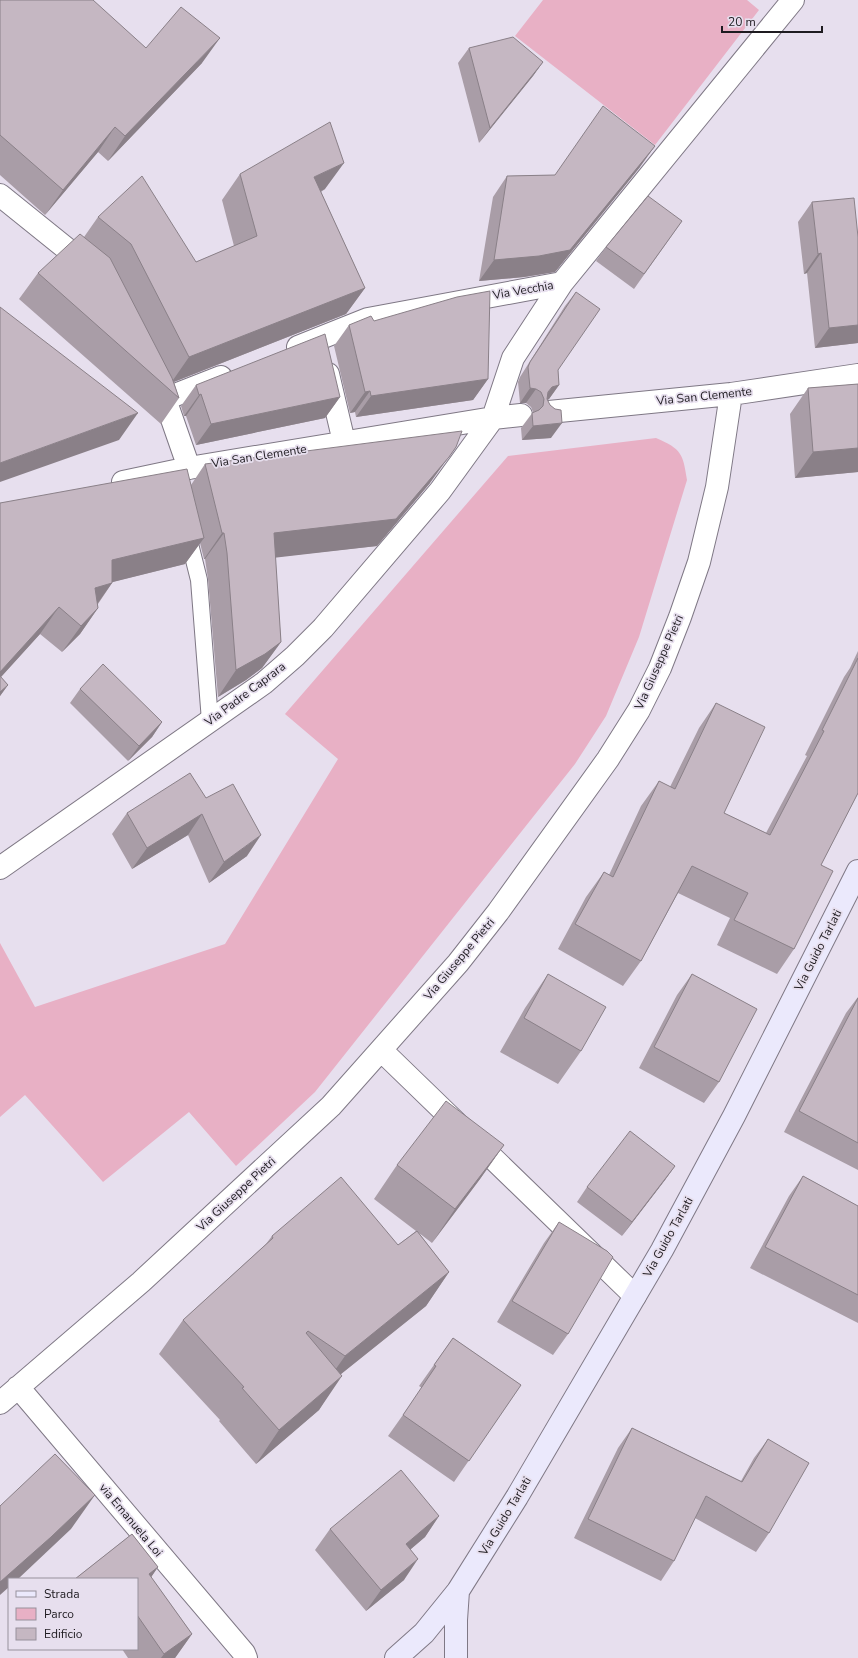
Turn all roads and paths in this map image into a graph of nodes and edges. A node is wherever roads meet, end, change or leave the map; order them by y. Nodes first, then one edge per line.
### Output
1 (793, 0) edge
2 (0, 195) edge
3 (101, 276) edge
4 (562, 283) junction
5 (319, 338) junction
6 (282, 353) edge
7 (238, 370) edge
8 (151, 372) edge
9 (858, 375) edge
10 (731, 394) junction
11 (165, 400) junction
12 (549, 412) edge
13 (520, 415) dead end
14 (493, 418) junction
15 (344, 442) junction
16 (189, 468) junction
17 (105, 485) edge
18 (184, 519) edge
19 (210, 721) junction
20 (0, 868) edge
21 (858, 871) edge
22 (381, 1050) junction
23 (635, 1296) junction
24 (18, 1387) junction
25 (0, 1403) edge
26 (458, 1592) junction
27 (250, 1656) edge
28 (396, 1658) edge
29 (456, 1658) edge

1 - 4 street, Via Vecchia
2 - 3 street
4 - 5 street, Via Vecchia
4 - 14 street, Via Vecchia
5 - 6 street, Via Vecchia
5 - 15 street
7 - 11 street
8 - 11 street
9 - 10 street, Via San Clemente
10 - 12 street, Via San Clemente
10 - 22 street, Via Giuseppe Pietri
11 - 16 street
13 - 14 street, Via San Clemente
14 - 15 street, Via San Clemente
14 - 19 street, Via Padre Caprara
15 - 16 street, Via San Clemente
16 - 17 street, Via San Clemente
18 - 19 lane
19 - 20 street, Via Padre Caprara
21 - 23 main road, Via Guido Tarlati
22 - 23 street
22 - 24 street, Via Giuseppe Pietri
23 - 26 main road, Via Guido Tarlati
24 - 25 street, Via Giuseppe Pietri
24 - 27 street, via Emanuela Loi
26 - 28 main road, Via Guido Tarlati
26 - 29 main road

